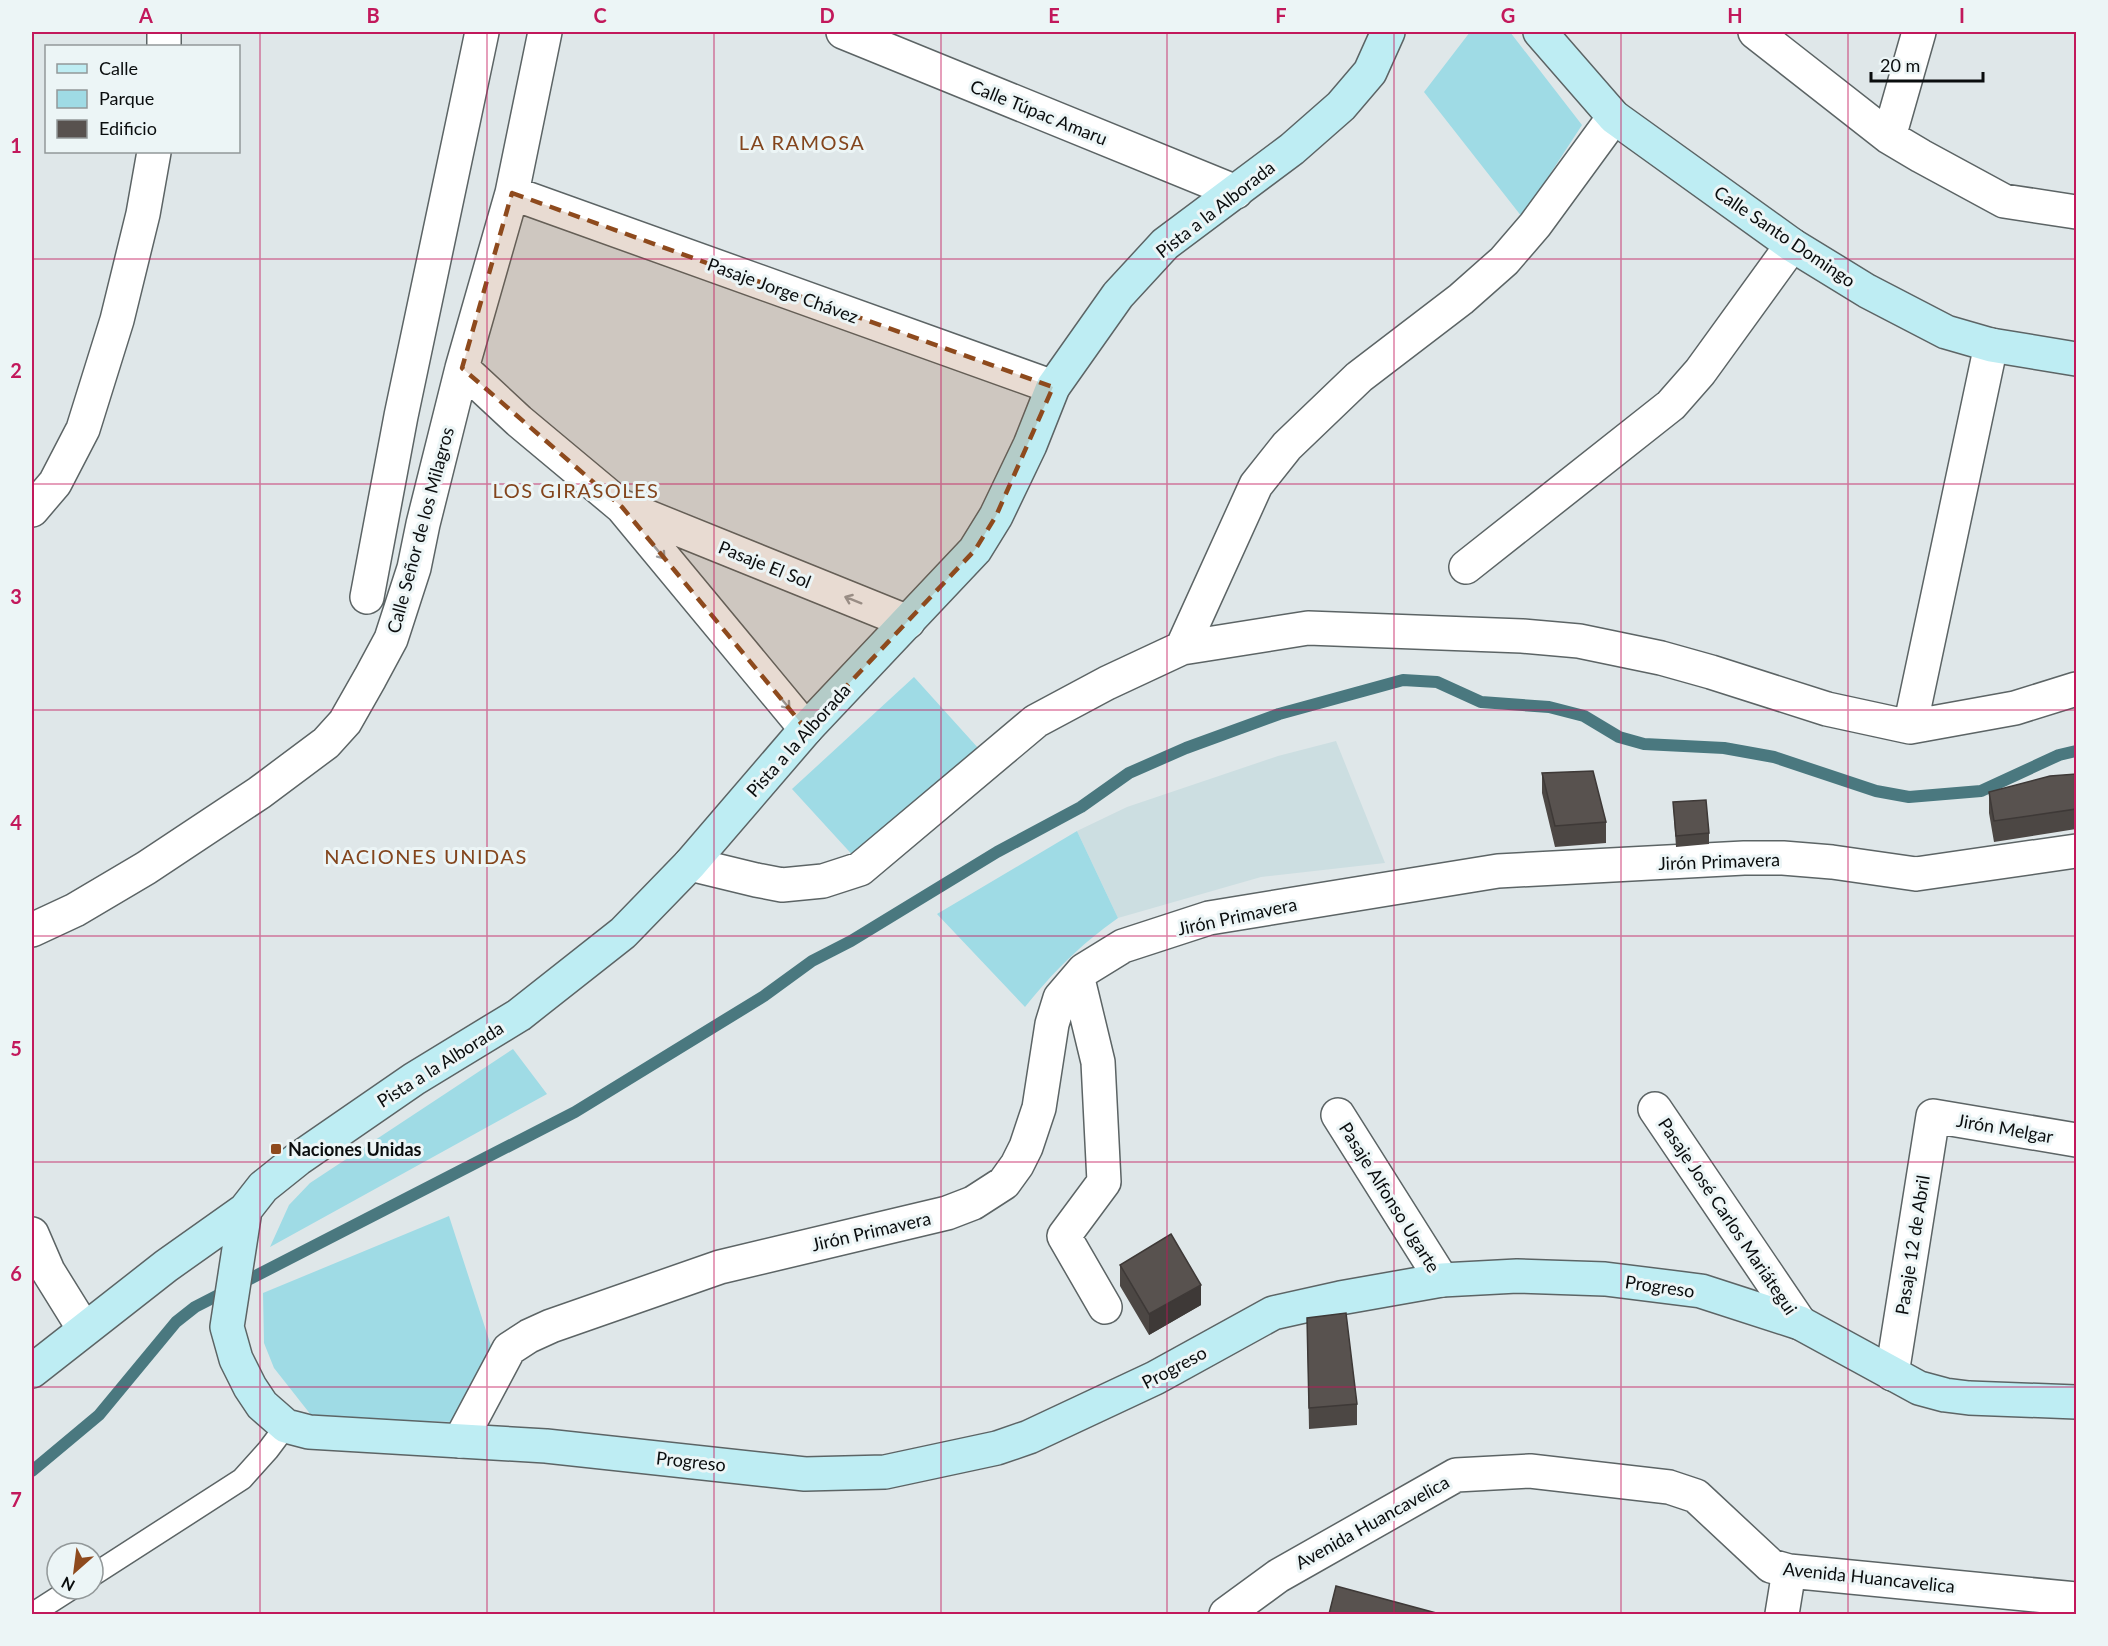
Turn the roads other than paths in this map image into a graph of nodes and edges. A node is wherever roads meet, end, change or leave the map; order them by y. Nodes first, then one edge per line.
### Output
1 (482, 32) edge
2 (545, 32) edge
3 (846, 32) edge
4 (1388, 32) edge
5 (1540, 32) edge
6 (1755, 32) edge
7 (1919, 32) edge
8 (1614, 117) junction
9 (1889, 137) junction
10 (154, 153) edge
11 (1236, 192) junction
12 (512, 193) junction
13 (2076, 212) edge
14 (1792, 245) junction
15 (1991, 345) junction
16 (2076, 358) edge
17 (462, 368) junction
18 (1053, 387) junction
19 (622, 507) junction
20 (32, 510) edge
21 (1466, 567) dead end
22 (367, 597) dead end
23 (908, 622) junction
24 (1182, 648) junction
25 (2076, 689) edge
26 (1910, 727) junction
27 (806, 729) junction
28 (2076, 851) edge
29 (690, 864) junction
30 (32, 930) edge
31 (1078, 979) junction
32 (1655, 1109) dead end
33 (1338, 1114) dead end
34 (1933, 1116) joint
35 (2076, 1140) edge
36 (245, 1210) junction
37 (32, 1234) edge
38 (1442, 1280) junction
39 (1105, 1307) dead end
40 (1800, 1323) junction
41 (84, 1329) junction
42 (32, 1371) edge
43 (1892, 1374) junction
44 (2076, 1402) edge
45 (274, 1415) junction
46 (460, 1441) junction
47 (105, 1567) edge
48 (1789, 1571) junction
49 (2076, 1599) edge
50 (52, 1601) edge
51 (32, 1614) edge
52 (1226, 1614) edge
53 (1782, 1614) edge

1 - 22 street
2 - 12 street, Calle Señor de los Milagros
3 - 11 street, Calle Túpac Amaru
4 - 11 main road, Pista a la Alborada
5 - 8 main road, Calle Santo Domingo
6 - 9 street
7 - 9 street
8 - 14 main road, Calle Santo Domingo
8 - 24 street
9 - 13 street
10 - 20 street
11 - 18 main road, Pista a la Alborada
12 - 17 street, Calle Señor de los Milagros
12 - 18 street, Pasaje Jorge Chávez
14 - 15 main road, Calle Santo Domingo
14 - 21 street
15 - 16 main road, Calle Santo Domingo
15 - 26 street
17 - 19 street, Pasaje El Sol
17 - 30 street, Calle Señor de los Milagros
18 - 23 main road, Pista a la Alborada
23 -> 19 street, Pasaje El Sol
19 -> 27 street, Pasaje El Sol
23 - 27 main road, Pista a la Alborada
24 - 26 street
24 - 29 street
25 - 26 street
27 - 29 main road, Pista a la Alborada
28 - 31 street, Jirón Primavera
29 - 36 main road, Pista a la Alborada
31 - 39 street
31 - 46 street, Jirón Primavera
32 - 40 street, Pasaje José Carlos Mariátegui
33 - 38 street, Pasaje Alfonso Ugarte
34 - 35 street, Jirón Melgar
34 - 43 street, Pasaje 12 de Abril
36 - 41 main road, Pista a la Alborada
36 - 45 main road
37 - 41 street
38 - 40 main road, Progreso
38 - 46 main road, Progreso
40 - 43 main road, Progreso
41 - 42 main road, Pista a la Alborada
43 - 44 main road, Progreso
45 - 46 main road, Progreso
45 - 47 lane
48 - 49 street, Avenida Huancavelica
48 - 52 street, Avenida Huancavelica
48 - 53 street
50 - 51 lane

